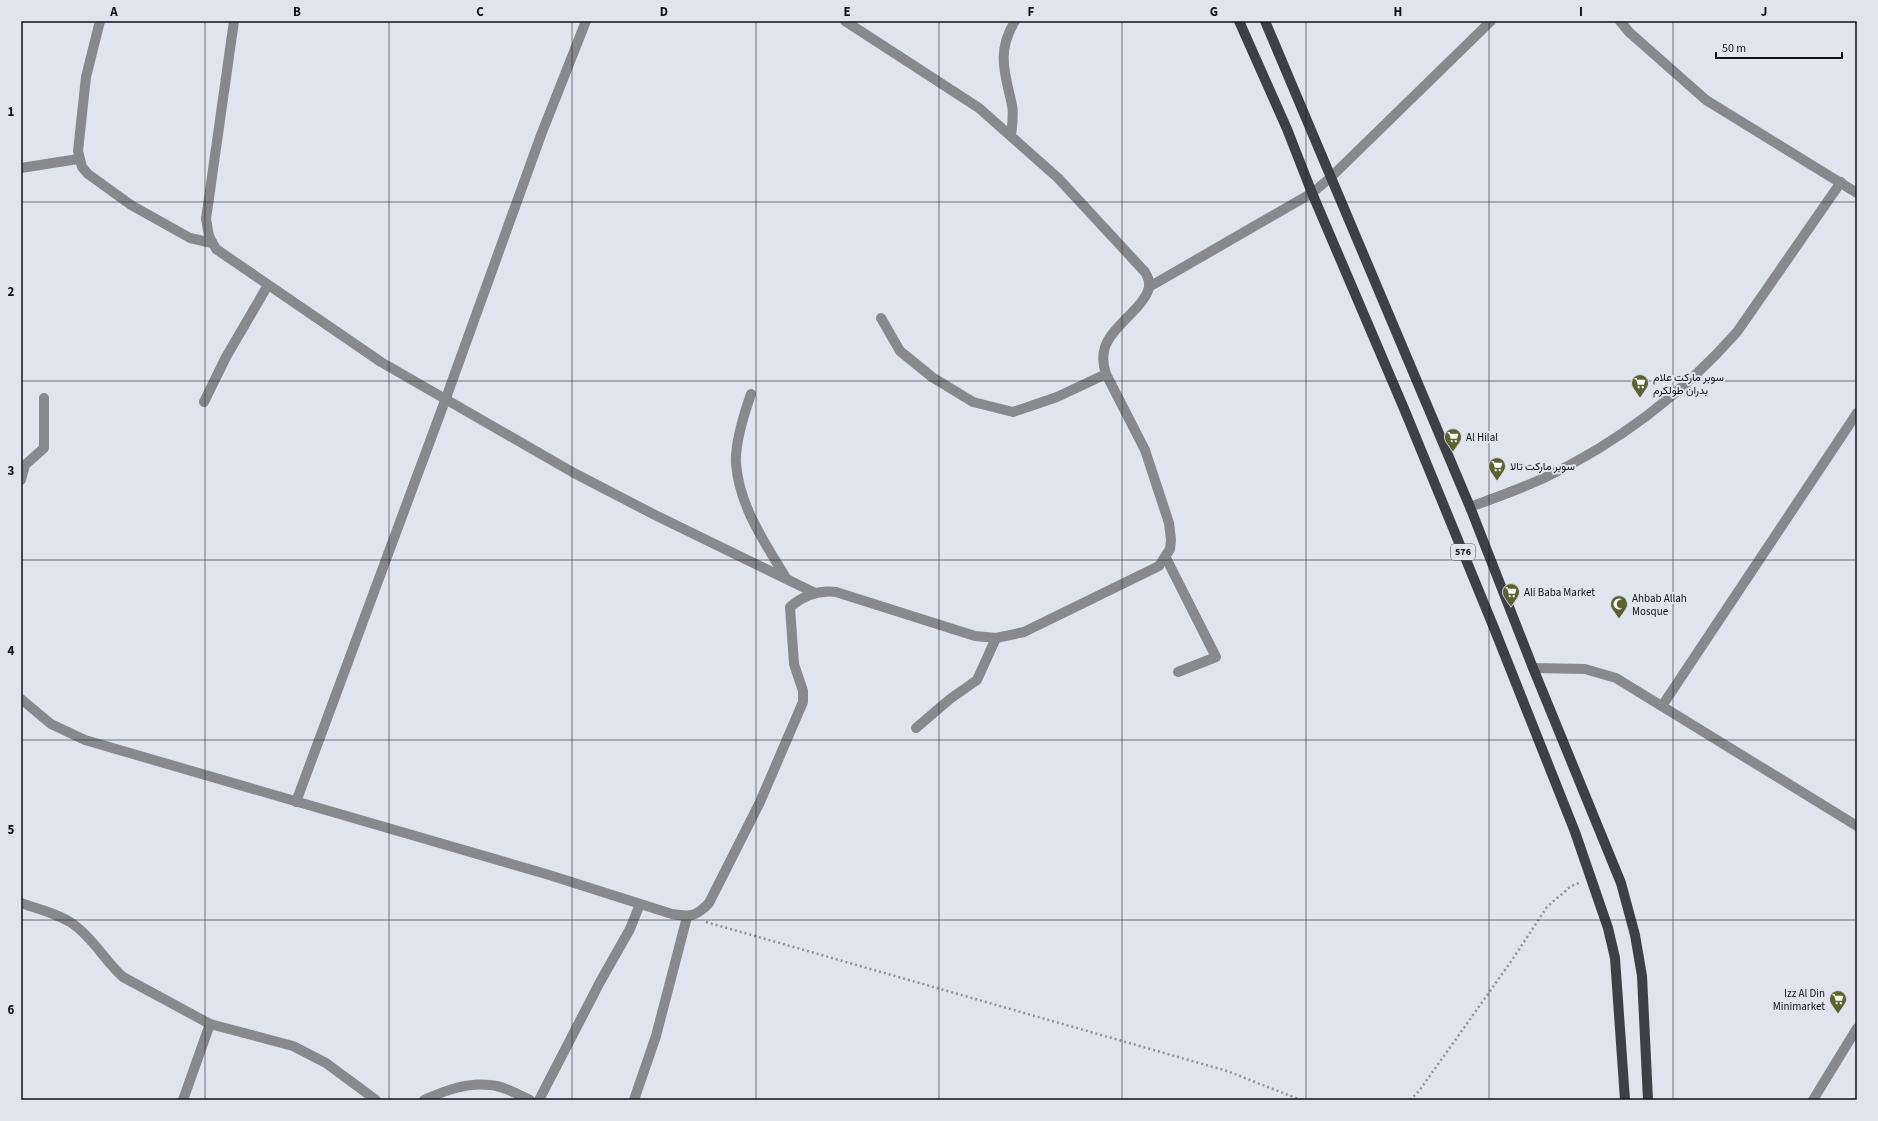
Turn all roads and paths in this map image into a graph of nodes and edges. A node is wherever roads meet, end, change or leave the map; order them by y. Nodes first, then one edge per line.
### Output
1 (100, 21) edge
2 (234, 21) edge
3 (586, 21) edge
4 (845, 21) edge
5 (1015, 21) edge
6 (1239, 21) edge
7 (1264, 21) edge
8 (1490, 21) edge
9 (1620, 21) edge
10 (1011, 136) junction
11 (78, 159) junction
12 (21, 168) edge
13 (1330, 178) junction
14 (1840, 182) junction
15 (1857, 193) edge
16 (1312, 194) junction
17 (212, 243) junction
18 (268, 285) junction
19 (1149, 287) junction
20 (881, 318) dead end
21 (1106, 374) junction
22 (751, 394) dead end
23 (44, 398) dead end
24 (446, 398) junction
25 (204, 402) dead end
26 (1857, 413) edge
27 (21, 480) edge
28 (1470, 507) junction
29 (1166, 558) junction
30 (786, 578) junction
31 (815, 593) junction
32 (996, 638) junction
33 (1533, 668) junction
34 (1178, 672) dead end
35 (21, 699) edge
36 (1662, 706) junction
37 (916, 728) dead end
38 (296, 802) junction
39 (1857, 826) edge
40 (1591, 878) junction
41 (21, 903) edge
42 (640, 904) junction
43 (687, 916) junction
44 (210, 1024) junction
45 (1857, 1028) edge
46 (183, 1100) edge
47 (376, 1100) edge
48 (424, 1100) edge
49 (530, 1100) edge
50 (539, 1100) edge
51 (634, 1100) edge
52 (1301, 1100) edge
53 (1410, 1100) edge
54 (1625, 1100) edge
55 (1648, 1100) edge
56 (1813, 1100) edge

1 - 11 street
2 - 17 street
3 - 24 street
4 - 10 street
5 - 10 street
6 - 16 main road, 576
7 - 13 main road, 576
8 - 13 street
9 - 14 street
10 - 19 street
11 - 12 street
11 - 17 street
13 - 16 street
13 - 28 main road, 576
14 - 15 street
14 - 28 street
16 - 19 street
16 - 40 main road, 576
17 - 18 street
18 - 24 street
18 - 25 street
19 - 21 street
20 - 21 street
21 - 29 street
22 - 30 street
23 - 27 street
24 - 30 street
24 - 38 street
26 - 36 street
28 - 33 main road, 576
29 - 32 street
29 - 34 street
30 - 31 street
31 - 32 street
31 - 43 street
32 - 37 street
33 - 36 street
33 - 55 main road, 576
35 - 38 street
36 - 39 street
38 - 42 street
40 - 53 path
40 - 54 main road, 576
41 - 44 street
42 - 43 street
42 - 50 street
43 - 51 street
43 - 52 path
44 - 46 street
44 - 47 street
45 - 56 street
48 - 49 street

